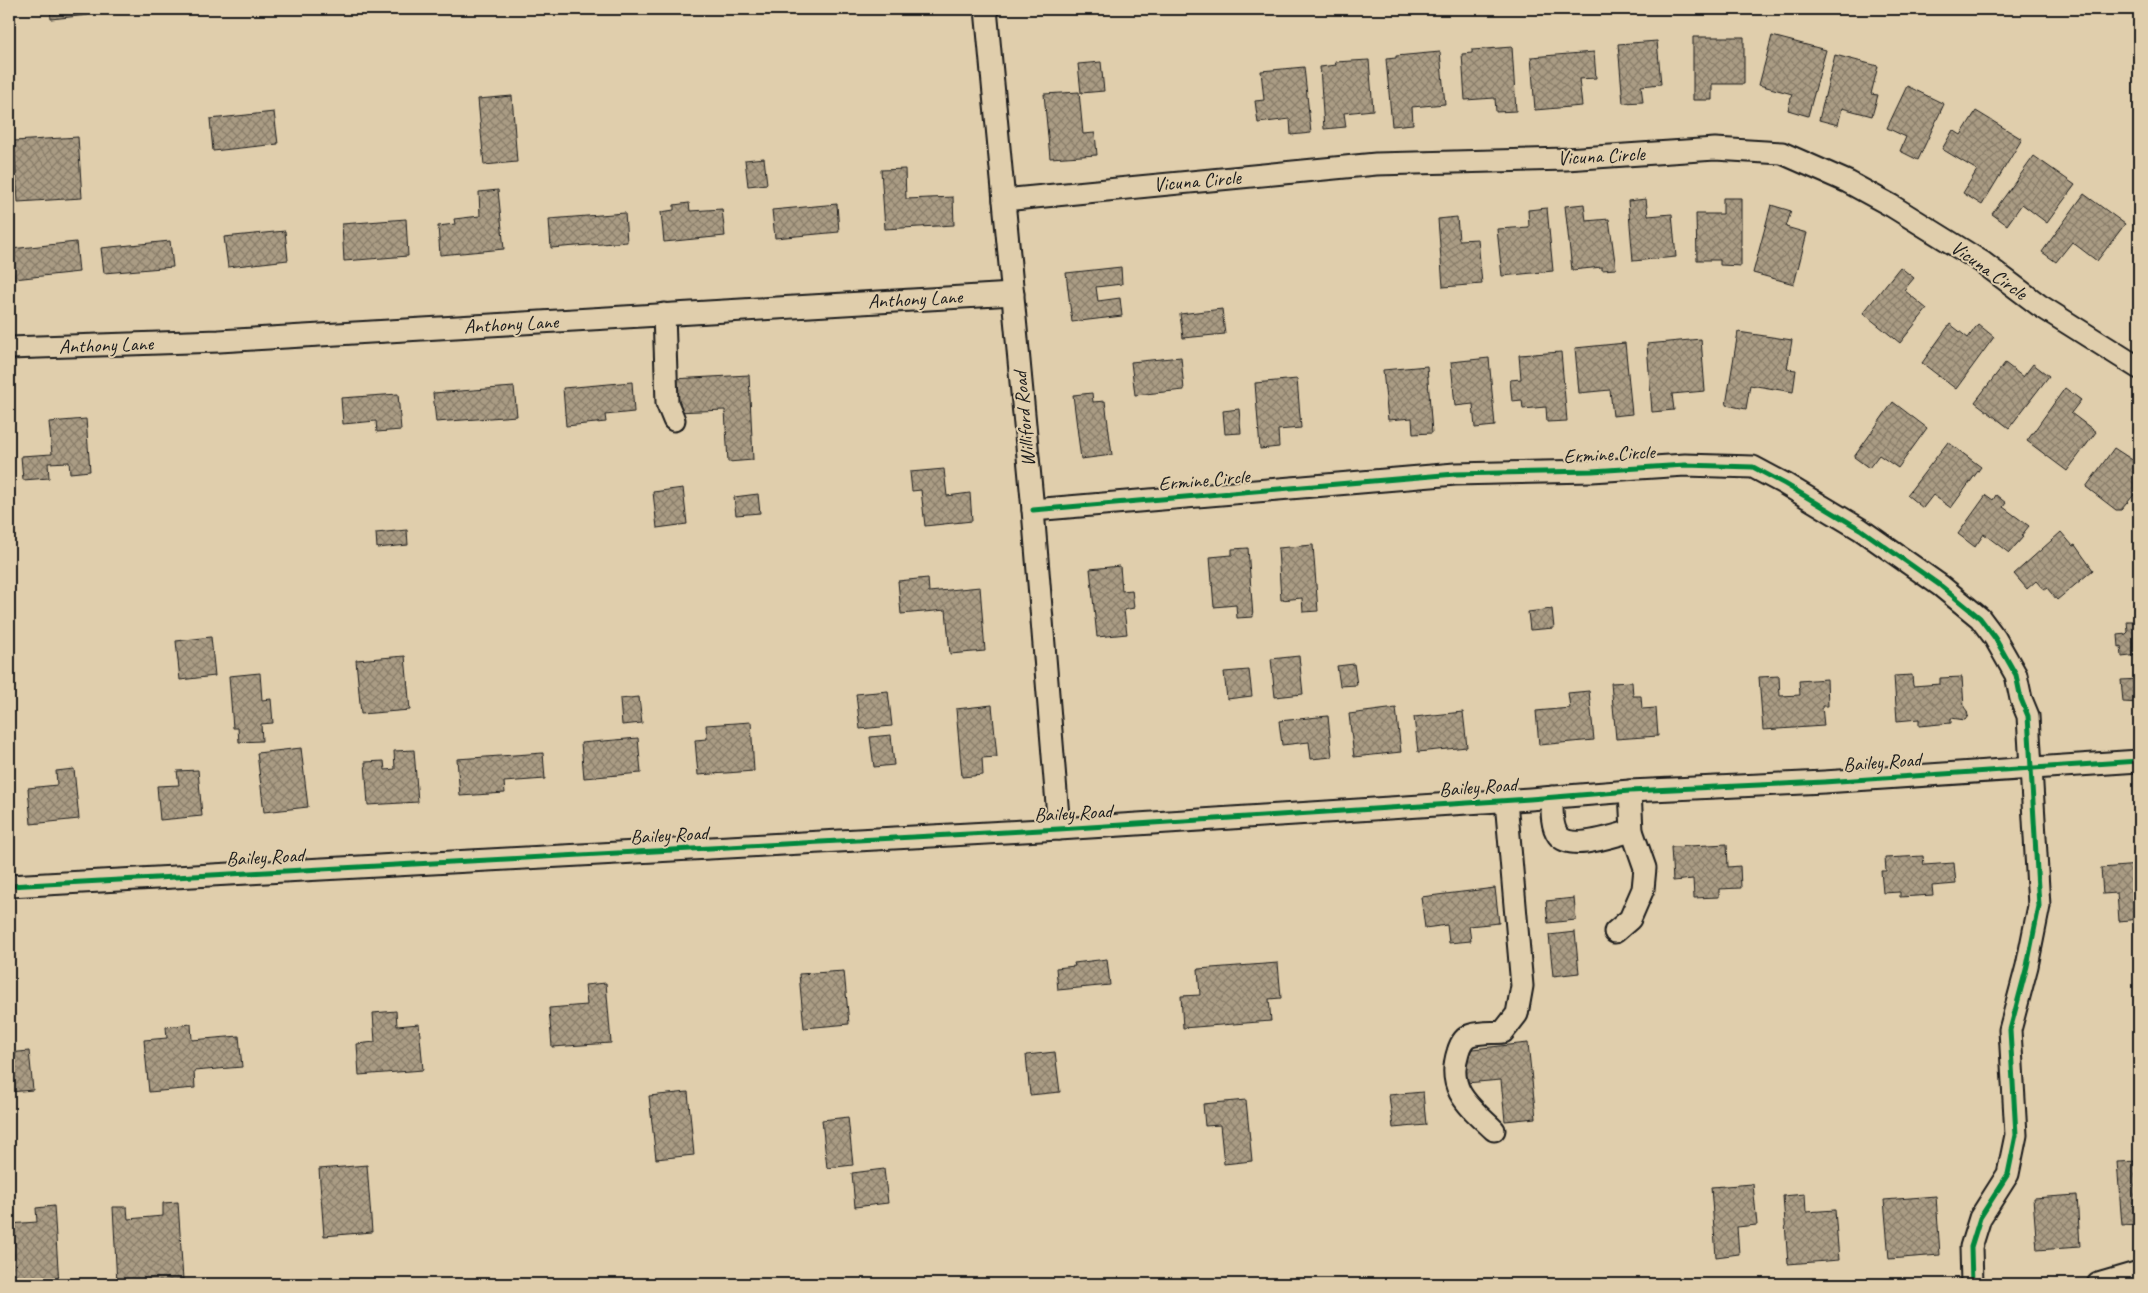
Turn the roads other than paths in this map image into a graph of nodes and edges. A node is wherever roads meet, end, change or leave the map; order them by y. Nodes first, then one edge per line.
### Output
1 (986, 9) edge
2 (1004, 200) junction
3 (1013, 294) junction
4 (664, 314) junction
5 (9, 348) edge
6 (2139, 368) edge
7 (674, 420) dead end
8 (1033, 510) junction
9 (2139, 761) edge
10 (2031, 767) junction
11 (1630, 791) junction
12 (1552, 797) junction
13 (1506, 801) junction
14 (1059, 830) junction
15 (1632, 830) junction
16 (9, 886) edge
17 (1615, 932) dead end
18 (1494, 1130) dead end
19 (2139, 1272) edge
20 (1972, 1284) edge
21 (2098, 1284) edge

1 - 2 street, Williford Road
2 - 3 street, Williford Road
2 - 6 street, Vicuna Circle
3 - 4 street, Anthony Lane
3 - 8 street, Williford Road
4 - 5 street, Anthony Lane
4 - 7 street
8 - 10 street, Ermine Circle
8 - 14 street, Williford Road
9 - 10 street, Bailey Road
10 - 11 street, Bailey Road
10 - 20 street, Ermine Circle
11 - 12 street, Bailey Road
11 - 15 street
12 - 13 street, Bailey Road
12 - 15 street
13 - 14 street, Bailey Road
13 - 18 street
14 - 16 street, Bailey Road
15 - 17 street
19 - 21 street

